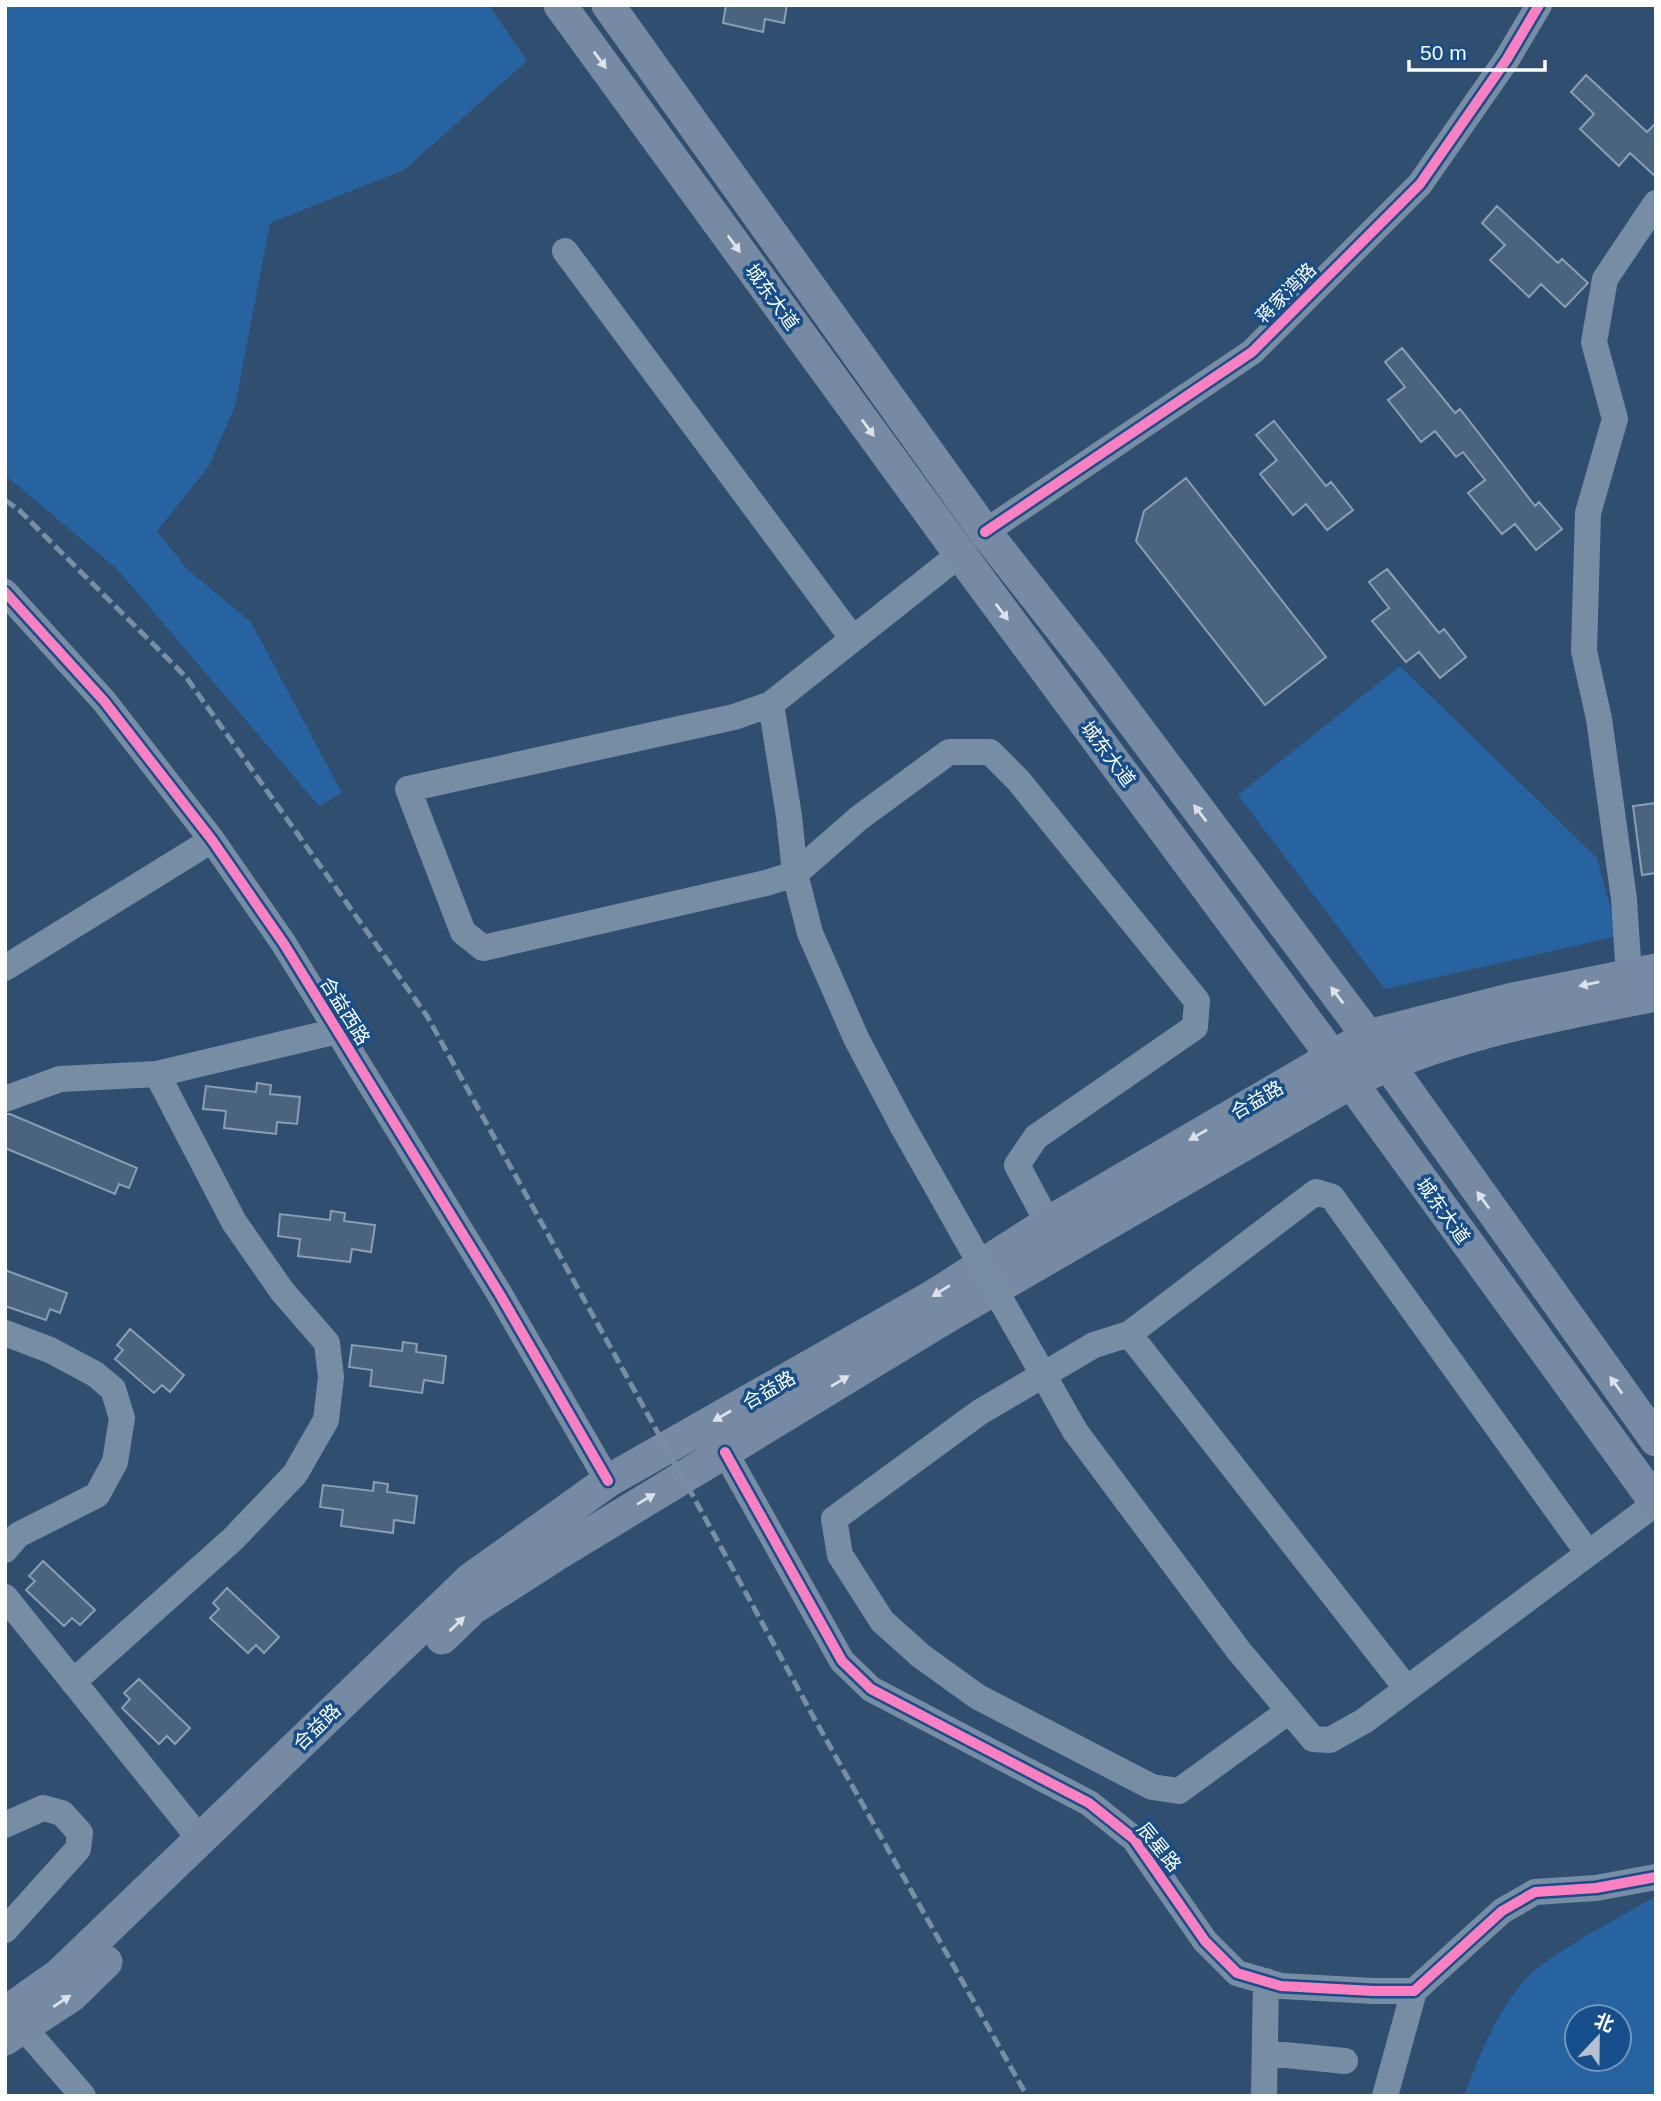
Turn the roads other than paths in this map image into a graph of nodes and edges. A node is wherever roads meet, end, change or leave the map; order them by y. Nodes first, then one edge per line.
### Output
1 (560, 5) edge
2 (608, 5) edge
3 (1539, 5) edge
4 (1656, 202) edge
5 (565, 251) dead end
6 (985, 532) junction
7 (960, 554) junction
8 (5, 592) edge
9 (853, 639) junction
10 (771, 704) junction
11 (212, 840) junction
12 (795, 874) junction
13 (5, 968) edge
14 (1642, 973) edge
15 (1656, 995) edge
16 (337, 1031) junction
17 (1368, 1036) junction
18 (1386, 1064) junction
19 (1341, 1069) junction
20 (157, 1074) junction
21 (5, 1099) edge
22 (1048, 1223) junction
23 (5, 1333) edge
24 (1129, 1334) junction
25 (1656, 1440) edge
26 (725, 1451) junction
27 (608, 1481) junction
28 (1656, 1503) edge
29 (5, 1550) edge
30 (1588, 1553) junction
31 (5, 1597) edge
32 (73, 1682) junction
33 (1407, 1689) junction
34 (1289, 1711) junction
35 (5, 1825) edge
36 (200, 1839) junction
37 (1656, 1877) edge
38 (5, 1930) edge
39 (1266, 1981) junction
40 (1414, 1991) junction
41 (11, 2026) edge
42 (1265, 2053) junction
43 (1345, 2061) dead end
44 (83, 2096) edge
45 (1264, 2096) edge
46 (1385, 2096) edge

1 -> 7 main road, 城东大道
2 - 6 main road, 城东大道
3 - 6 street, 蒋家湾路
4 - 14 street
5 - 9 street
17 -> 6 main road, 城东大道
7 - 9 street
7 -> 19 main road, 城东大道
8 - 11 street, 合益西路
9 - 10 street
10 - 12 street
10 - 12 street
11 - 13 street
11 - 16 street, 合益西路
12 - 22 street
12 - 34 street, bridge
14 -> 17 main road, 合益路
15 - 18 main road, 合益路
16 - 20 street
16 - 27 street, 合益西路
17 - 18 main road, 城东大道
17 - 19 main road, 合益路
18 - 19 main road, 合益路
25 -> 18 main road, 城东大道
19 -> 22 main road, 合益路
26 -> 19 main road, 合益路
19 - 28 main road, 城东大道
20 - 21 street
20 - 32 street
22 -> 27 main road, 合益路
23 - 29 street
24 - 30 street
24 - 33 street
24 - 34 street
26 - 39 street, 辰星路
41 -> 26 main road, 合益路
27 - 36 main road, 合益路
28 - 30 street
30 - 33 street
31 - 32 street
32 - 36 street
33 - 34 street
35 - 38 street
36 - 41 main road, 合益路
37 - 40 street
39 - 40 street, 辰星路
39 - 42 street
40 - 46 street
41 - 44 street
42 - 43 street
42 - 45 street

